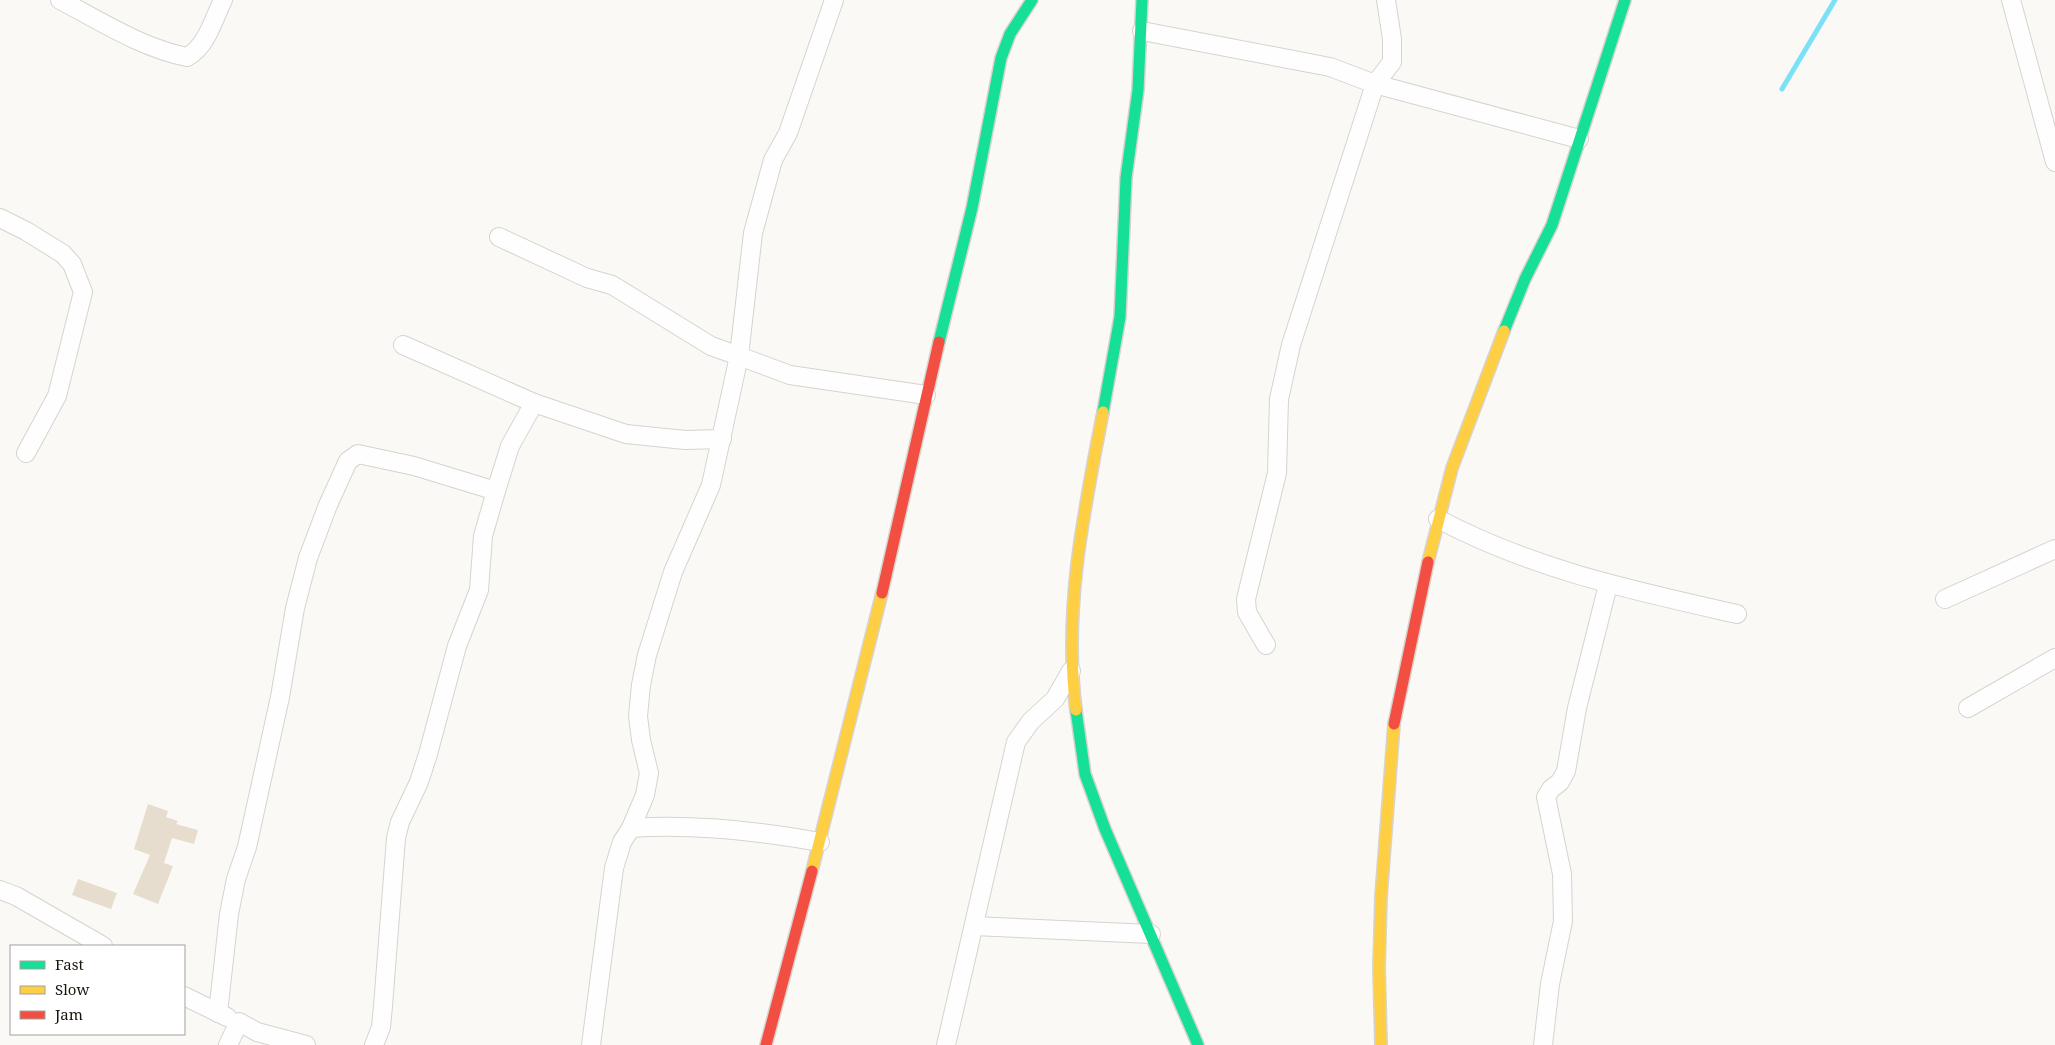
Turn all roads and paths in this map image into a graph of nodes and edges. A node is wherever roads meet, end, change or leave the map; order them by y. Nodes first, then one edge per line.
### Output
1 (60, 0) edge
2 (223, 0) edge
3 (834, 0) edge
4 (1032, 0) edge
5 (1142, 0) edge
6 (1386, 0) edge
7 (1625, 0) edge
8 (2011, 0) edge
9 (1142, 31) junction
10 (1376, 84) junction
11 (1579, 139) junction
12 (2055, 162) edge
13 (0, 218) edge
14 (499, 237) dead end
15 (403, 345) dead end
16 (739, 356) junction
17 (926, 395) junction
18 (534, 403) junction
19 (722, 439) junction
20 (26, 453) dead end
21 (496, 491) junction
22 (1438, 519) junction
23 (2055, 549) edge
24 (1608, 585) junction
25 (1945, 599) dead end
26 (1737, 614) dead end
27 (1266, 645) dead end
28 (2055, 658) edge
29 (1071, 671) junction
30 (1968, 708) dead end
31 (631, 828) junction
32 (820, 842) junction
33 (0, 890) edge
34 (974, 926) junction
35 (1151, 934) junction
36 (101, 945) edge
37 (185, 996) edge
38 (218, 1013) junction
39 (239, 1022) junction
40 (228, 1045) edge
41 (306, 1045) edge
42 (374, 1045) edge
43 (591, 1045) edge
44 (766, 1045) edge
45 (946, 1045) edge
46 (1198, 1045) edge
47 (1380, 1045) edge
48 (1543, 1045) edge

1 - 2 street
3 - 16 street
4 - 17 street
5 - 9 street
6 - 10 street
7 - 11 street
8 - 12 street
9 - 10 street
9 - 29 street
10 - 11 street
10 - 27 street
11 - 22 street
13 - 20 street
14 - 16 street
15 - 18 street
16 - 17 street
16 - 19 street
17 - 32 street
18 - 19 street
18 - 21 street
19 - 31 street
21 - 38 street
21 - 42 street
22 - 24 street
22 - 47 street
23 - 25 street
24 - 26 street
24 - 48 street
28 - 30 street
29 - 34 street
29 - 35 street
31 - 32 street
31 - 43 street
32 - 44 street
33 - 36 street
34 - 35 street
34 - 45 street
35 - 46 street
37 - 38 street
38 - 39 street
39 - 40 street
39 - 41 street

